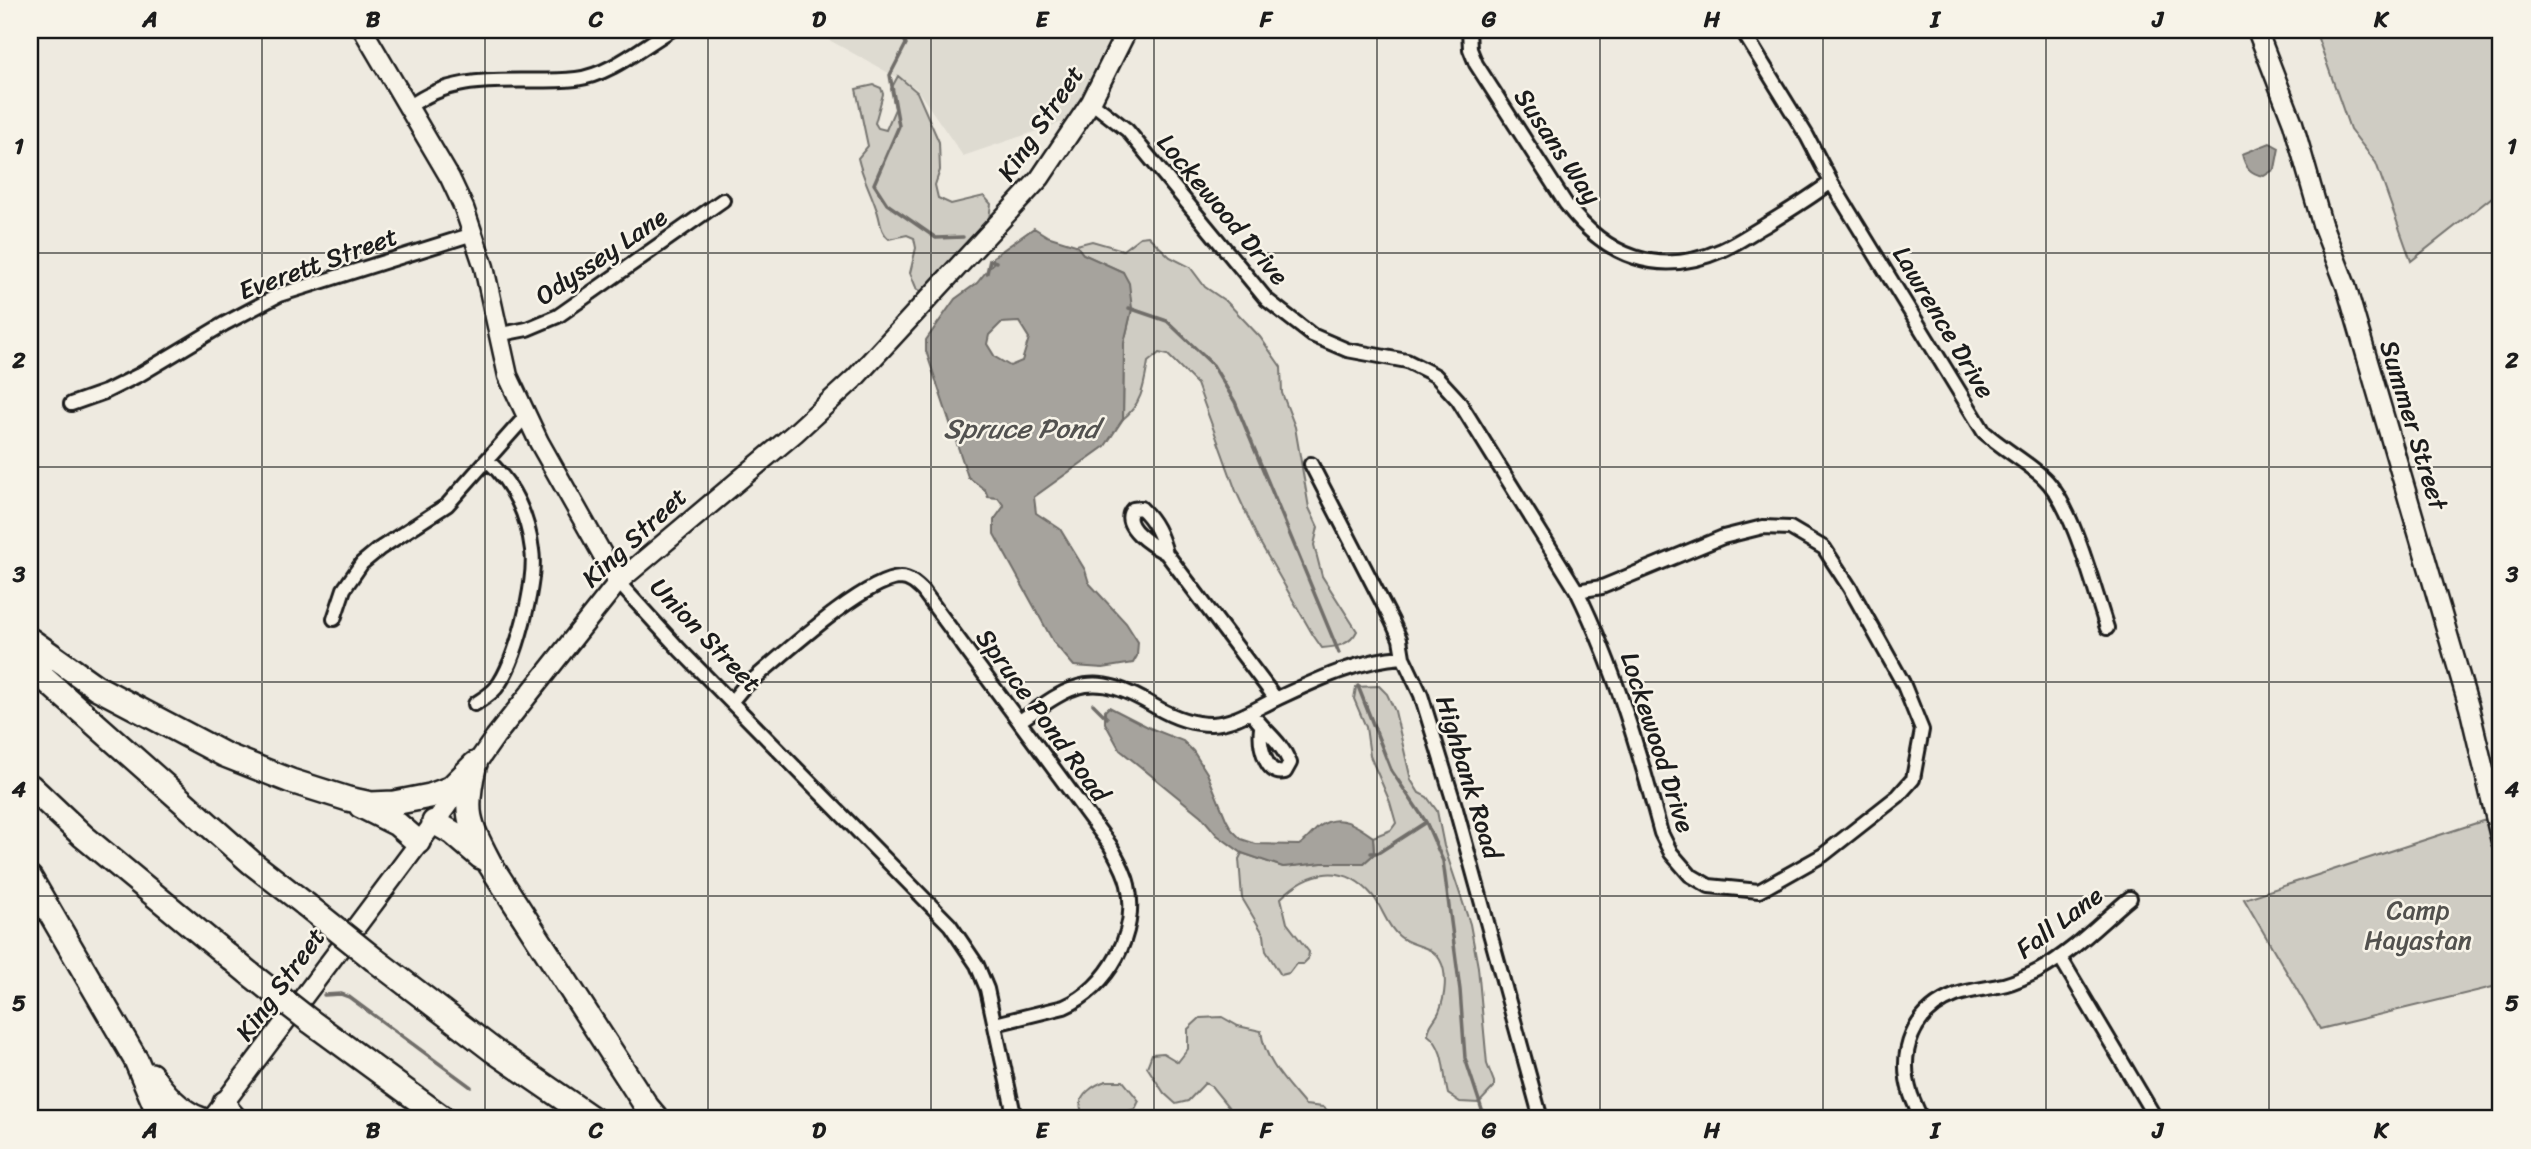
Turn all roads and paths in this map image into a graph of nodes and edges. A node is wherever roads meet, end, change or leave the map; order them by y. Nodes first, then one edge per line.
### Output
1 (363, 30) edge
2 (671, 30) edge
3 (1128, 30) edge
4 (1469, 30) edge
5 (1742, 30) edge
6 (2257, 30) edge
7 (1091, 102) junction
8 (409, 107) junction
9 (1832, 182) junction
10 (723, 200) dead end
11 (473, 234) junction
12 (497, 335) junction
13 (71, 404) dead end
14 (525, 416) junction
15 (488, 461) junction
16 (1311, 464) dead end
17 (1166, 553) dead end
18 (618, 582) junction
19 (1577, 591) junction
20 (334, 619) dead end
21 (2107, 628) dead end
22 (30, 640) edge
23 (1403, 657) junction
24 (30, 666) edge
25 (1276, 699) junction
26 (732, 701) junction
27 (475, 704) dead end
28 (1251, 712) junction
29 (1020, 721) junction
30 (1261, 728) dead end
31 (475, 764) junction
32 (30, 786) edge
33 (348, 800) junction
34 (434, 822) junction
35 (2501, 841) edge
36 (418, 842) junction
37 (491, 866) junction
38 (30, 877) edge
39 (2130, 898) dead end
40 (2060, 957) junction
41 (995, 1024) junction
42 (136, 1060) junction
43 (224, 1114) edge
44 (161, 1119) edge
45 (200, 1119) edge
46 (444, 1119) edge
47 (593, 1119) edge
48 (657, 1119) edge
49 (1015, 1119) edge
50 (1541, 1119) edge
51 (1922, 1119) edge
52 (2156, 1119) edge

1 - 8 main road, Union Street
2 - 8 street
3 - 7 main road, King Street
4 - 9 street, Susans Way
5 - 9 street, Lawrence Drive
6 - 35 main road, Summer Street
7 - 18 main road, King Street
7 - 19 street, Lockewood Drive
8 - 11 main road, Union Street
9 - 21 street, Lawrence Drive
10 - 12 street, Odyssey Lane
11 - 12 main road, Union Street
11 - 13 street, Everett Street
12 - 14 main road, Union Street
14 - 15 street
14 - 18 main road, Union Street
15 - 20 street
15 - 27 street
16 - 23 street, Highbank Road
17 - 25 street
18 - 26 street, Union Street
18 - 31 main road, King Street
19 - 19 street, Lockewood Drive
22 - 33 highway
23 - 25 street
23 - 50 street, Highbank Road
24 - 47 highway, bridge
25 - 28 street
26 - 29 street, Spruce Pond Road
26 - 41 street, Union Street
28 - 29 street
28 - 30 street
29 - 41 street, Spruce Pond Road
31 - 33 highway
31 - 34 main road, King Street
31 - 37 highway
32 - 46 highway, bridge
33 - 36 highway
34 - 36 main road, King Street
34 - 37 highway
36 - 43 main road, King Street
37 - 48 highway
38 - 42 highway
39 - 40 street, Fall Lane
40 - 51 street, Fall Lane
40 - 52 street
41 - 49 street, Union Street
42 - 44 highway
42 - 45 highway

